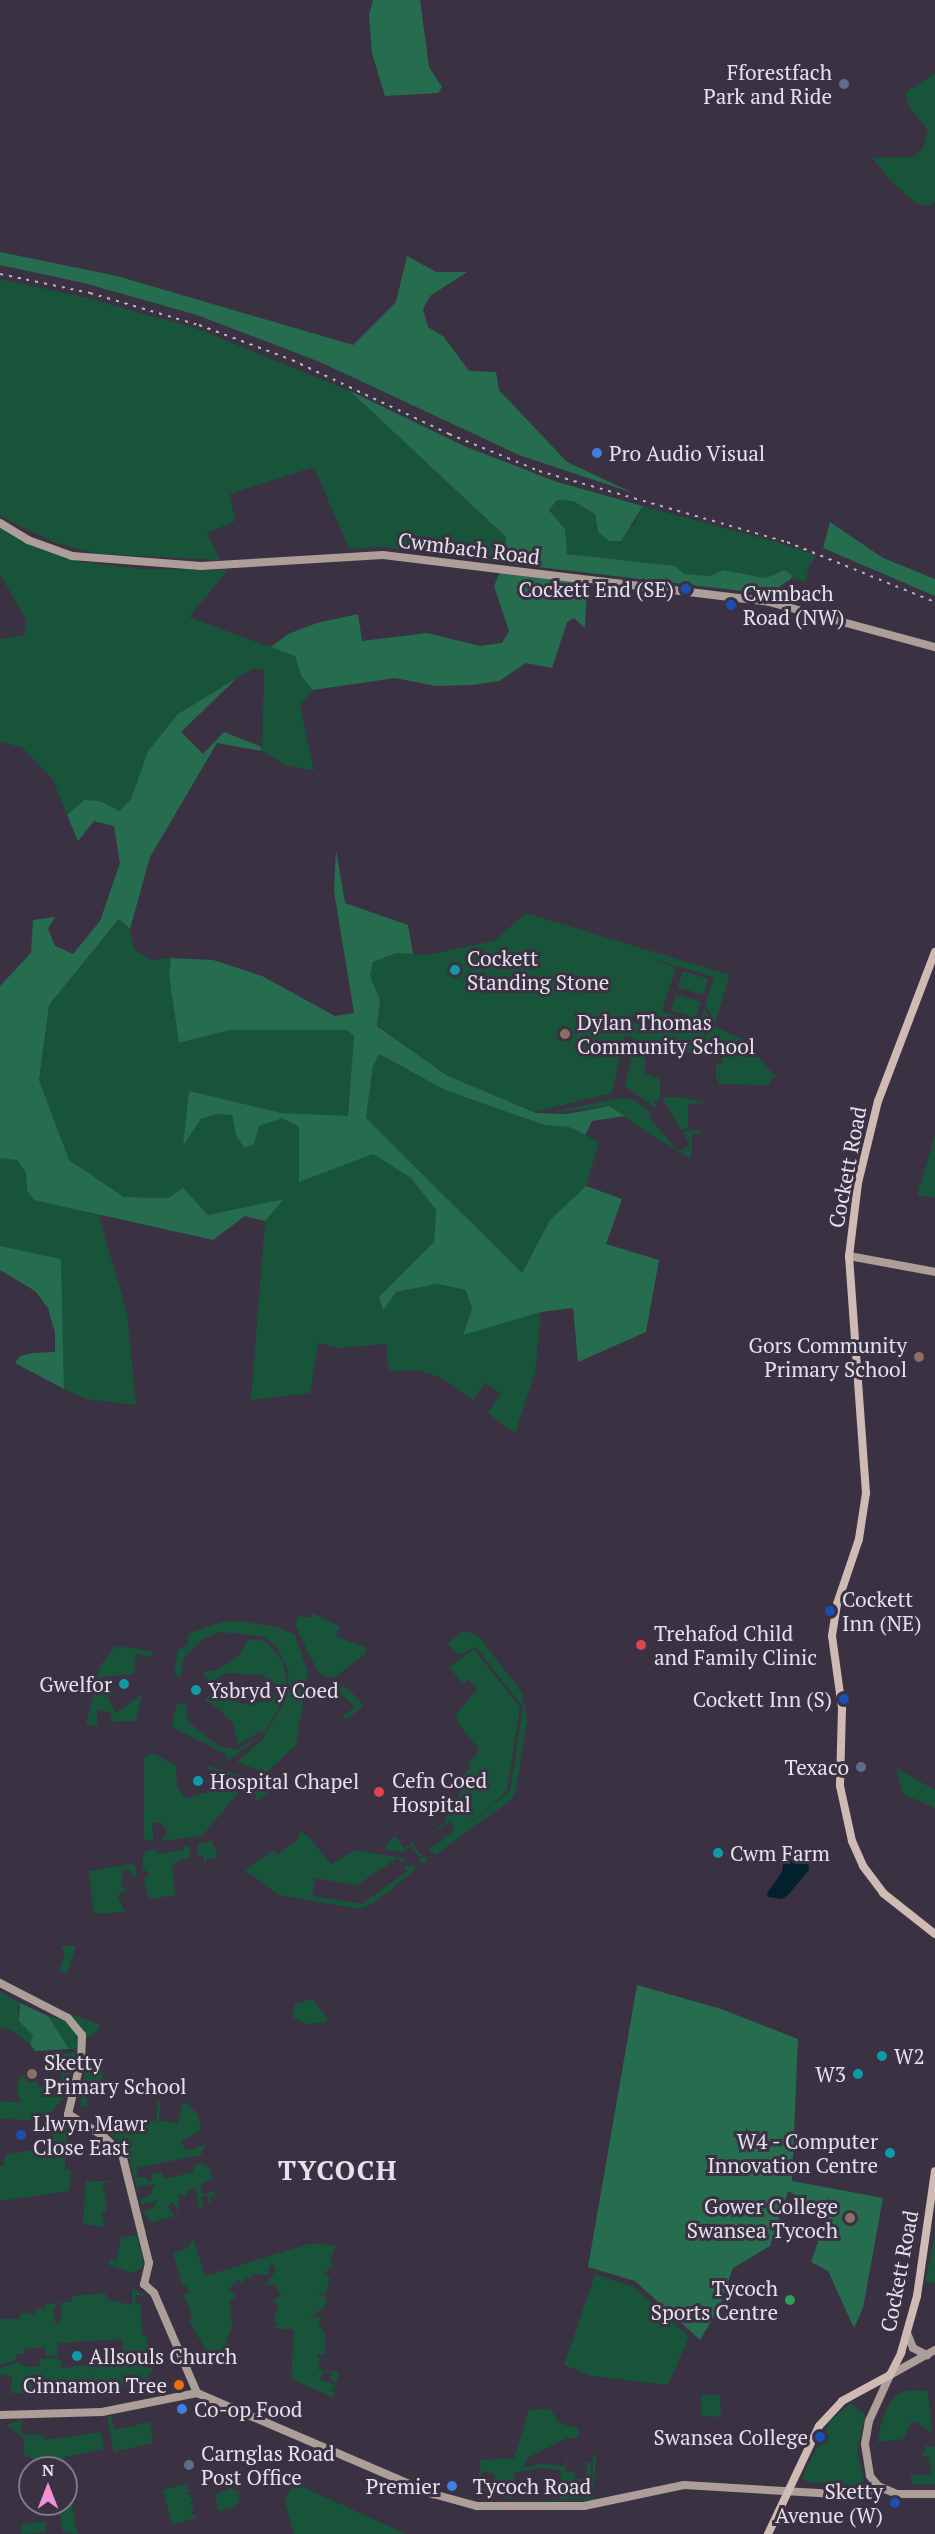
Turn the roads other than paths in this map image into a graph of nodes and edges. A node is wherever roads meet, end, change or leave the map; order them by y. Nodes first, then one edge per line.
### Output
1 (0, 523) edge
2 (935, 647) edge
3 (935, 952) edge
4 (849, 1256) junction
5 (935, 1272) edge
6 (935, 1934) edge
7 (0, 1983) edge
8 (935, 2171) edge
9 (907, 2333) junction
10 (935, 2350) edge
11 (927, 2355) junction
12 (897, 2360) junction
13 (890, 2375) junction
14 (863, 2387) junction
15 (197, 2393) junction
16 (0, 2415) edge
17 (790, 2488) junction
18 (884, 2489) junction
19 (935, 2493) edge
20 (768, 2534) edge

1 - 2 street, Cwmbach Road
3 - 4 main road, Cockett Road
4 - 5 street
4 - 6 main road, Cockett Road
7 - 15 street
8 - 9 main road, Cockett Road
9 - 11 street
9 - 12 main road, Cockett Road
10 - 11 street
11 - 13 street
12 - 13 main road, Cockett Road
12 - 14 main road
13 - 14 main road
13 - 18 street
14 - 17 main road
15 - 16 street
15 - 17 street, Tycoch Road
17 - 18 street, Tycoch Road
17 - 20 main road
18 - 19 street

